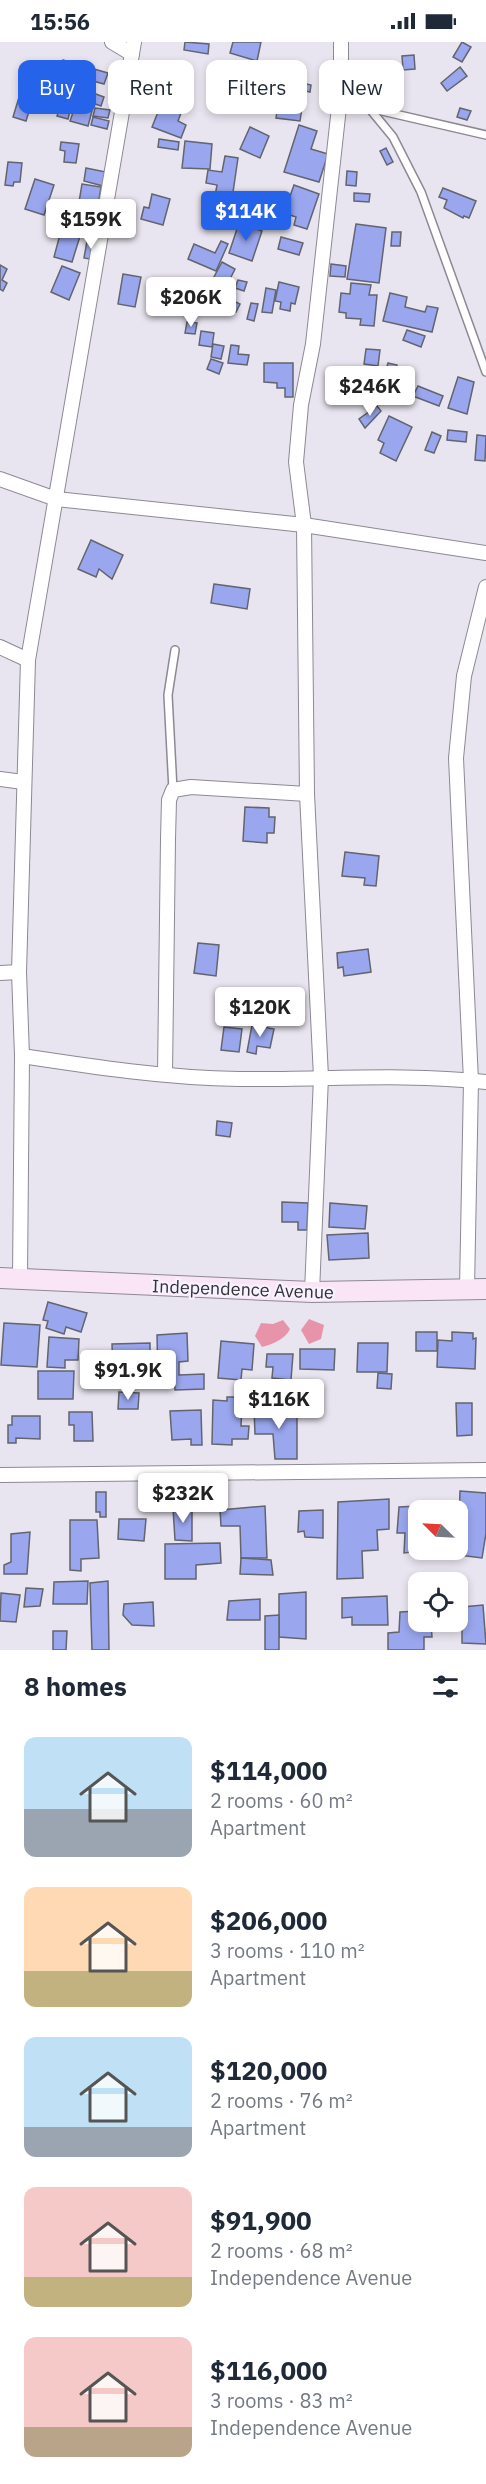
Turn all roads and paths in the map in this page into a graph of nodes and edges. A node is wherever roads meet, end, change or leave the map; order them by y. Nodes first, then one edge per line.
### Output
1 (112, 42) edge
2 (341, 42) edge
3 (133, 48) edge
4 (341, 60) edge
5 (338, 114) edge
6 (374, 114) edge
7 (395, 114) edge
8 (486, 135) edge
9 (486, 372) edge
10 (0, 479) edge
11 (56, 499) junction
12 (304, 525) junction
13 (486, 553) edge
14 (486, 587) edge
15 (0, 647) edge
16 (175, 650) dead end
17 (28, 660) junction
18 (0, 779) edge
19 (23, 782) junction
20 (173, 790) junction
21 (307, 794) junction
22 (19, 972) junction
23 (0, 973) edge
24 (21, 1056) junction
25 (165, 1074) junction
26 (321, 1077) junction
27 (471, 1081) junction
28 (486, 1082) edge
29 (0, 1278) edge
30 (20, 1278) junction
31 (477, 1289) edge
32 (312, 1292) junction
33 (486, 1470) edge
34 (0, 1475) edge

1 - 3 street
2 - 4 street
3 - 11 street
5 - 12 street
6 - 9 lane
7 - 8 lane
10 - 11 street
11 - 12 street
11 - 17 street
12 - 13 street
12 - 21 street
14 - 27 street
15 - 17 street
16 - 20 lane
17 - 19 street
18 - 19 street
19 - 22 street
20 - 21 street
20 - 25 street
21 - 26 street
22 - 23 street
22 - 24 street
24 - 25 street
24 - 30 street
25 - 26 street
26 - 27 street
26 - 32 street
27 - 28 street
27 - 31 street
29 - 30 street, Independence Avenue
30 - 32 street, Independence Avenue
31 - 32 street, Independence Avenue
33 - 34 street

